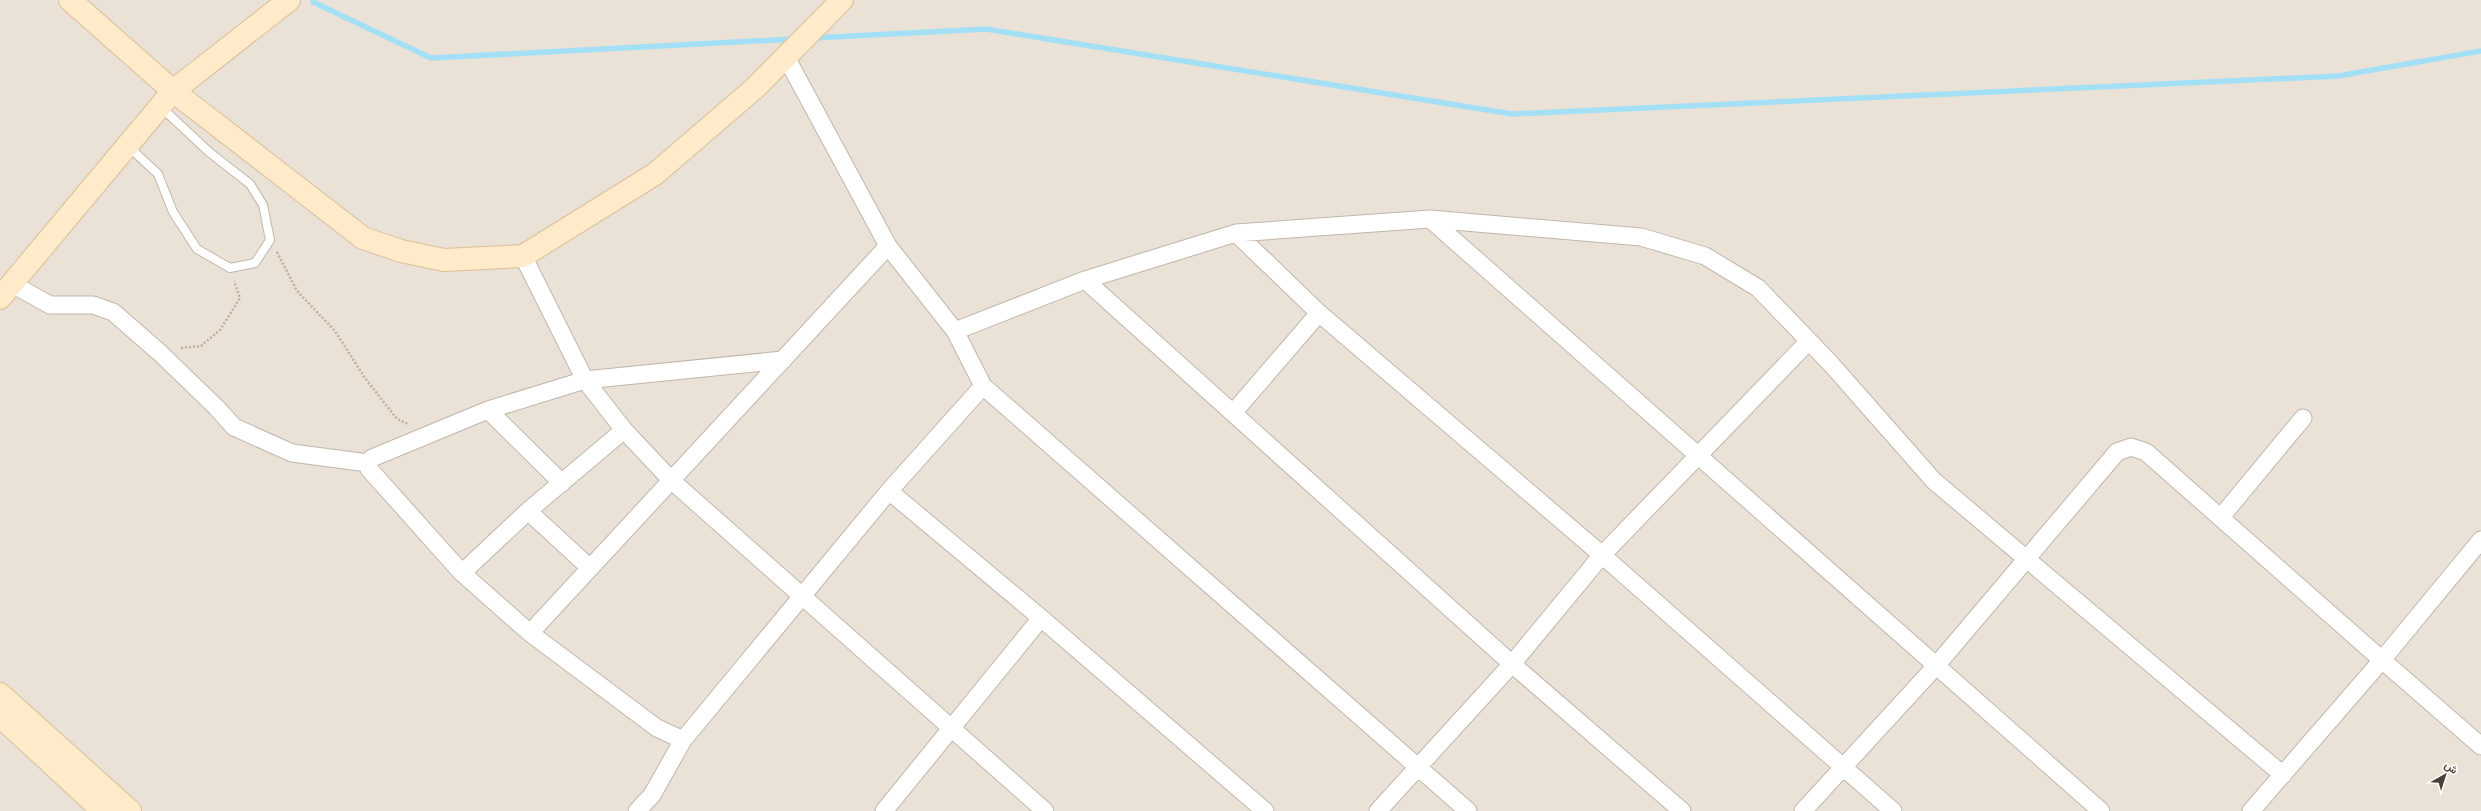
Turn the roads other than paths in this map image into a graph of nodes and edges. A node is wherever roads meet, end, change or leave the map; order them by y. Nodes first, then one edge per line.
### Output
1 (70, 0) edge
2 (289, 0) edge
3 (842, 0) edge
4 (786, 57) junction
5 (167, 98) junction
6 (127, 146) junction
7 (1430, 219) junction
8 (1236, 233) junction
9 (888, 246) junction
10 (522, 256) junction
11 (1085, 280) junction
12 (6, 291) edge
13 (1319, 314) junction
14 (955, 331) junction
15 (1809, 341) junction
16 (784, 360) junction
17 (585, 380) junction
18 (983, 386) junction
19 (488, 410) junction
20 (1233, 413) junction
21 (2303, 418) dead end
22 (624, 430) junction
23 (1696, 455) junction
24 (368, 462) junction
25 (672, 482) junction
26 (562, 483) junction
27 (890, 491) junction
28 (528, 511) junction
29 (2221, 516) junction
30 (2481, 540) edge
31 (1602, 556) junction
32 (2027, 559) junction
33 (590, 568) junction
34 (462, 573) junction
35 (801, 598) junction
36 (1041, 618) junction
37 (530, 633) junction
38 (2382, 660) junction
39 (1512, 664) junction
40 (1936, 667) junction
41 (0, 694) edge
42 (0, 716) edge
43 (951, 729) junction
44 (684, 740) junction
45 (2481, 746) edge
46 (1842, 766) junction
47 (1418, 767) junction
48 (2283, 775) junction
49 (103, 811) edge
50 (130, 811) edge
51 (637, 811) edge
52 (884, 811) edge
53 (1045, 811) edge
54 (1265, 811) edge
55 (1378, 811) edge
56 (1468, 811) edge
57 (1682, 811) edge
58 (1803, 811) edge
59 (1893, 811) edge
60 (2101, 811) edge
61 (2251, 811) edge

1 - 5 street
2 - 5 street
3 - 4 street
4 - 9 street
4 - 10 street
5 - 6 street
5 - 6 lane
5 - 10 street
6 - 12 street
7 - 8 street
7 - 15 street
7 - 23 street
8 - 11 street
8 - 13 street
9 - 14 street
9 - 16 street
10 - 17 street
11 - 14 street
11 - 20 street
12 - 24 street
13 - 20 street
13 - 31 street
14 - 18 street
15 - 23 street
15 - 32 street
16 - 17 street
16 - 25 street
17 - 19 street
17 - 22 street
18 - 27 street
18 - 47 street
19 - 24 street
19 - 26 street
20 - 39 street
21 - 29 street
22 - 25 street
22 - 26 street
23 - 31 street
23 - 40 street
24 - 34 street
25 - 33 street
25 - 35 street
26 - 28 street
27 - 35 street
27 - 36 street
28 - 33 street
28 - 34 street
29 - 32 street
29 - 38 street
30 - 38 street
31 - 39 street
31 - 46 street
32 - 40 street
32 - 48 street
33 - 37 street
34 - 37 street
35 - 43 street
35 - 44 street
36 - 43 street
36 - 54 street
37 - 44 street
38 - 45 street
38 - 48 street
39 - 47 street
39 - 57 street
40 - 46 street
40 - 60 street
41 - 50 street
42 - 49 street
43 - 52 street
43 - 53 street
44 - 51 street
46 - 58 street
46 - 59 street
47 - 55 street
47 - 56 street
48 - 61 street

